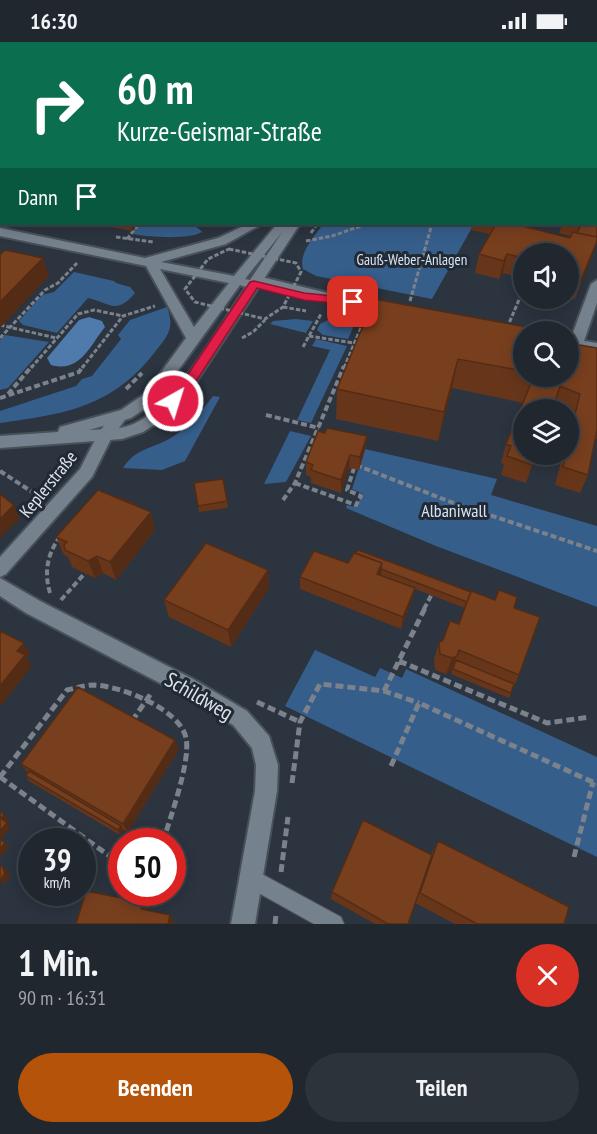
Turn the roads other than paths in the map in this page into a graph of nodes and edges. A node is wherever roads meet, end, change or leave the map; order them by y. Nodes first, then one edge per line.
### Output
1 (254, 225) edge
2 (283, 225) edge
3 (293, 225) edge
4 (0, 232) edge
5 (149, 261) junction
6 (248, 280) junction
7 (597, 284) edge
8 (407, 310) edge
9 (579, 326) edge
10 (194, 339) junction
11 (579, 344) edge
12 (597, 348) edge
13 (119, 417) junction
14 (105, 436) junction
15 (41, 438) junction
16 (0, 442) edge
17 (0, 570) edge
18 (0, 586) edge
19 (251, 879) junction
20 (243, 924) edge
21 (334, 924) edge

1 - 5 main road
2 - 6 main road
3 - 6 main road
4 - 5 main road
5 - 6 main road
5 - 10 main road
6 - 8 main road
6 - 10 main road
6 - 14 main road
7 - 9 main road
10 - 13 main road
11 - 12 main road
13 - 14 main road, Keplerstraße
13 - 15 main road
14 - 15 main road
14 - 17 main road, Keplerstraße
15 - 16 main road
18 - 19 main road, Schildweg
19 - 20 main road, Schildweg
19 - 21 lane

